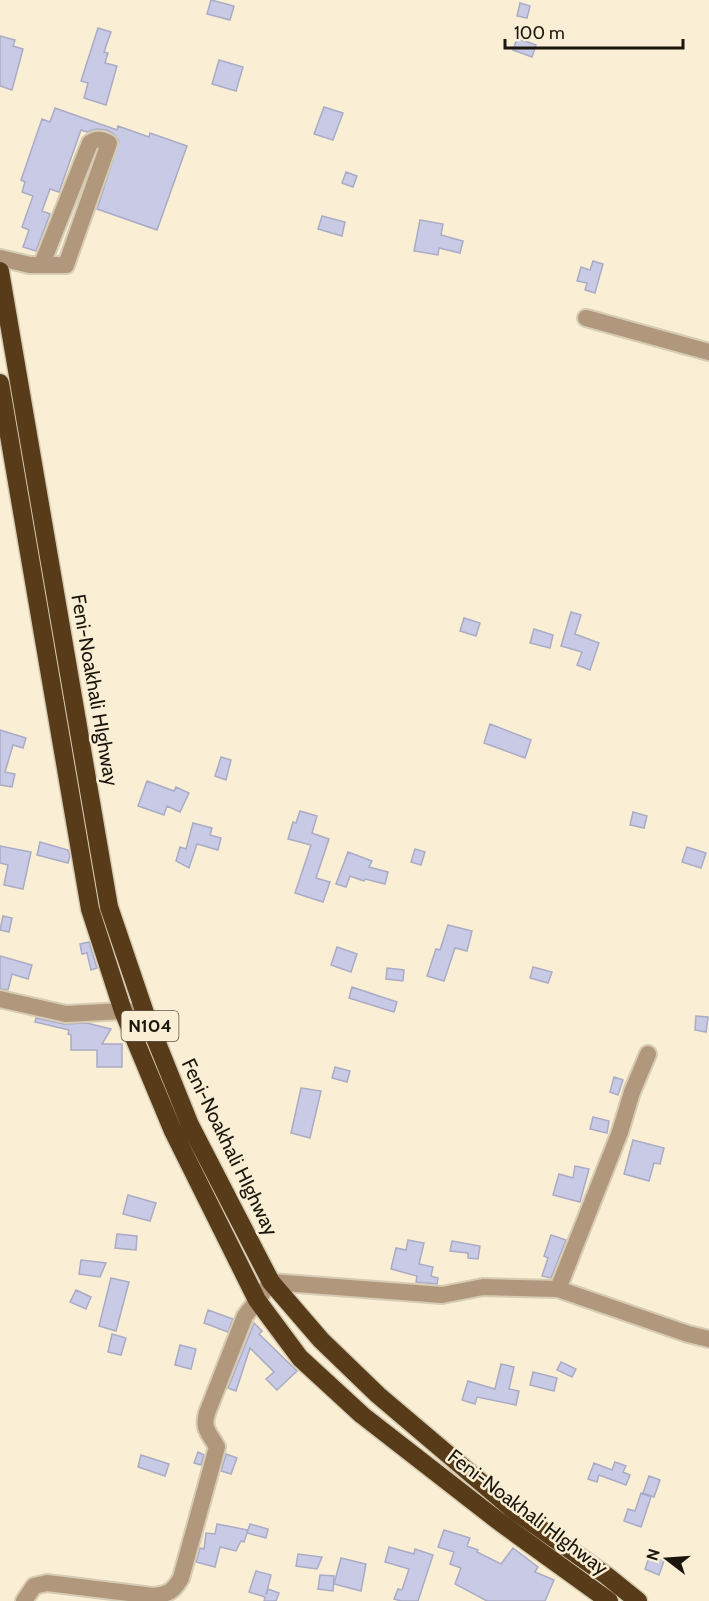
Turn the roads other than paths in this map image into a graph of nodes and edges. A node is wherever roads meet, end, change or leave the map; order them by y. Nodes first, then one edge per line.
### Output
1 (0, 258) edge
2 (42, 264) junction
3 (0, 271) edge
4 (586, 318) dead end
5 (709, 352) edge
6 (0, 383) edge
7 (0, 999) edge
8 (123, 1011) junction
9 (145, 1013) junction
10 (648, 1054) dead end
11 (271, 1282) junction
12 (558, 1289) junction
13 (257, 1300) junction
14 (709, 1339) edge
15 (24, 1601) edge
16 (609, 1601) edge
17 (638, 1601) edge

1 - 2 street
2 - 2 street
3 - 9 highway, Feni-Noakhali HIghway / N104
4 - 5 street
6 - 8 highway, Feni-Noakhali HIghway / N104
7 - 8 street
8 - 9 street
8 - 13 highway, Feni-Noakhali HIghway / N104
9 - 11 highway, Feni-Noakhali HIghway / N104
10 - 12 street
11 - 12 street
11 - 13 street
11 - 17 highway, Feni-Noakhali HIghway / N104
12 - 14 street
13 - 15 street
13 - 16 highway, Feni-Noakhali HIghway / N104

